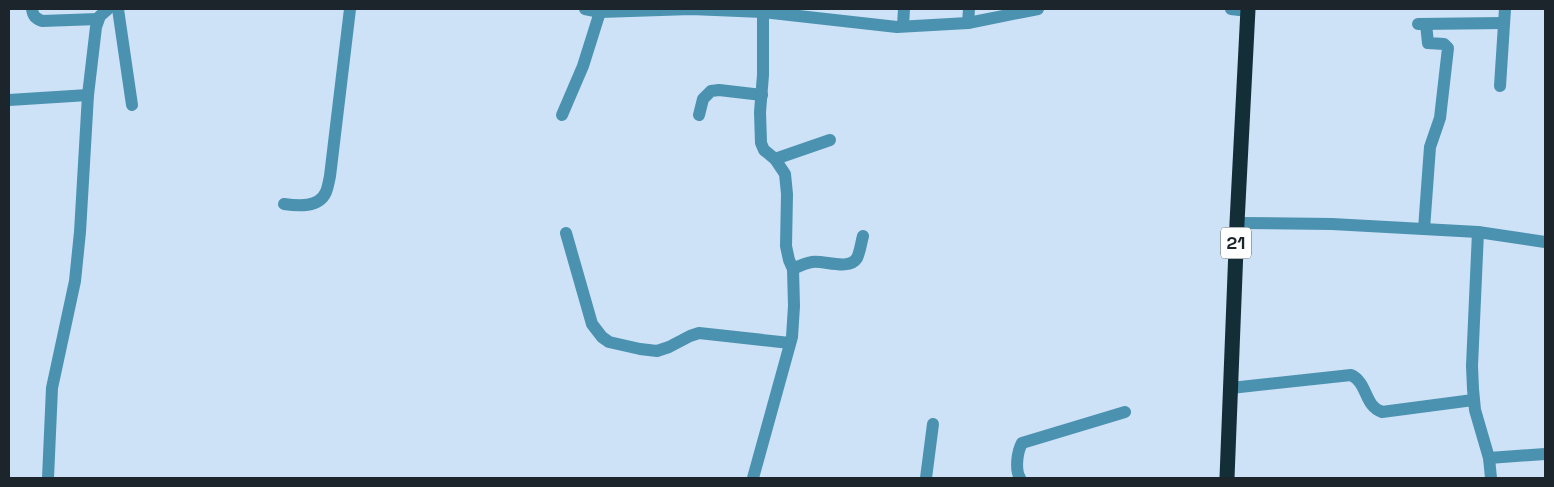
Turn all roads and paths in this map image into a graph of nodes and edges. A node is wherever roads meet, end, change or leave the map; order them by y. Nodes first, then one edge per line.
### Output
1 (32, 9) edge
2 (108, 9) edge
3 (118, 9) edge
4 (350, 9) edge
5 (586, 9) edge
6 (904, 9) edge
7 (969, 9) edge
8 (1038, 9) edge
9 (1231, 9) edge
10 (1505, 9) edge
11 (1248, 10) edge
12 (600, 12) junction
13 (763, 12) junction
14 (814, 13) edge
15 (98, 20) junction
16 (968, 23) junction
17 (1504, 23) junction
18 (903, 26) junction
19 (1500, 86) dead end
20 (88, 95) junction
21 (762, 95) junction
22 (9, 100) edge
23 (132, 105) dead end
24 (562, 115) dead end
25 (698, 115) dead end
26 (830, 140) dead end
27 (775, 158) junction
28 (284, 204) dead end
29 (1237, 223) junction
30 (1424, 229) junction
31 (1478, 232) junction
32 (566, 233) dead end
33 (863, 236) dead end
34 (1545, 242) edge
35 (793, 269) junction
36 (790, 343) junction
37 (1231, 388) junction
38 (1473, 400) junction
39 (1125, 412) dead end
40 (933, 424) dead end
41 (1545, 454) edge
42 (1489, 458) junction
43 (48, 478) edge
44 (754, 478) edge
45 (926, 478) edge
46 (1020, 478) edge
47 (1226, 478) edge
48 (1491, 478) edge

1 - 15 street
2 - 15 street
3 - 23 street
4 - 28 street
5 - 12 street
6 - 18 street
7 - 16 street
8 - 16 street
9 - 11 street
10 - 17 street
11 - 29 highway, 21
12 - 13 street
12 - 24 street
13 - 14 street
13 - 21 street
14 - 18 street
15 - 20 street
16 - 18 street
17 - 19 street
17 - 30 street
20 - 22 street
20 - 43 street
21 - 25 street
21 - 27 street
26 - 27 street
27 - 35 street
29 - 30 street
29 - 37 highway, 21
30 - 31 street
31 - 34 street
31 - 38 street
32 - 36 street
33 - 35 street
35 - 36 street
36 - 44 street
37 - 38 street
37 - 47 highway, 21
38 - 42 street
39 - 46 street
40 - 45 street
41 - 42 street
42 - 48 street

